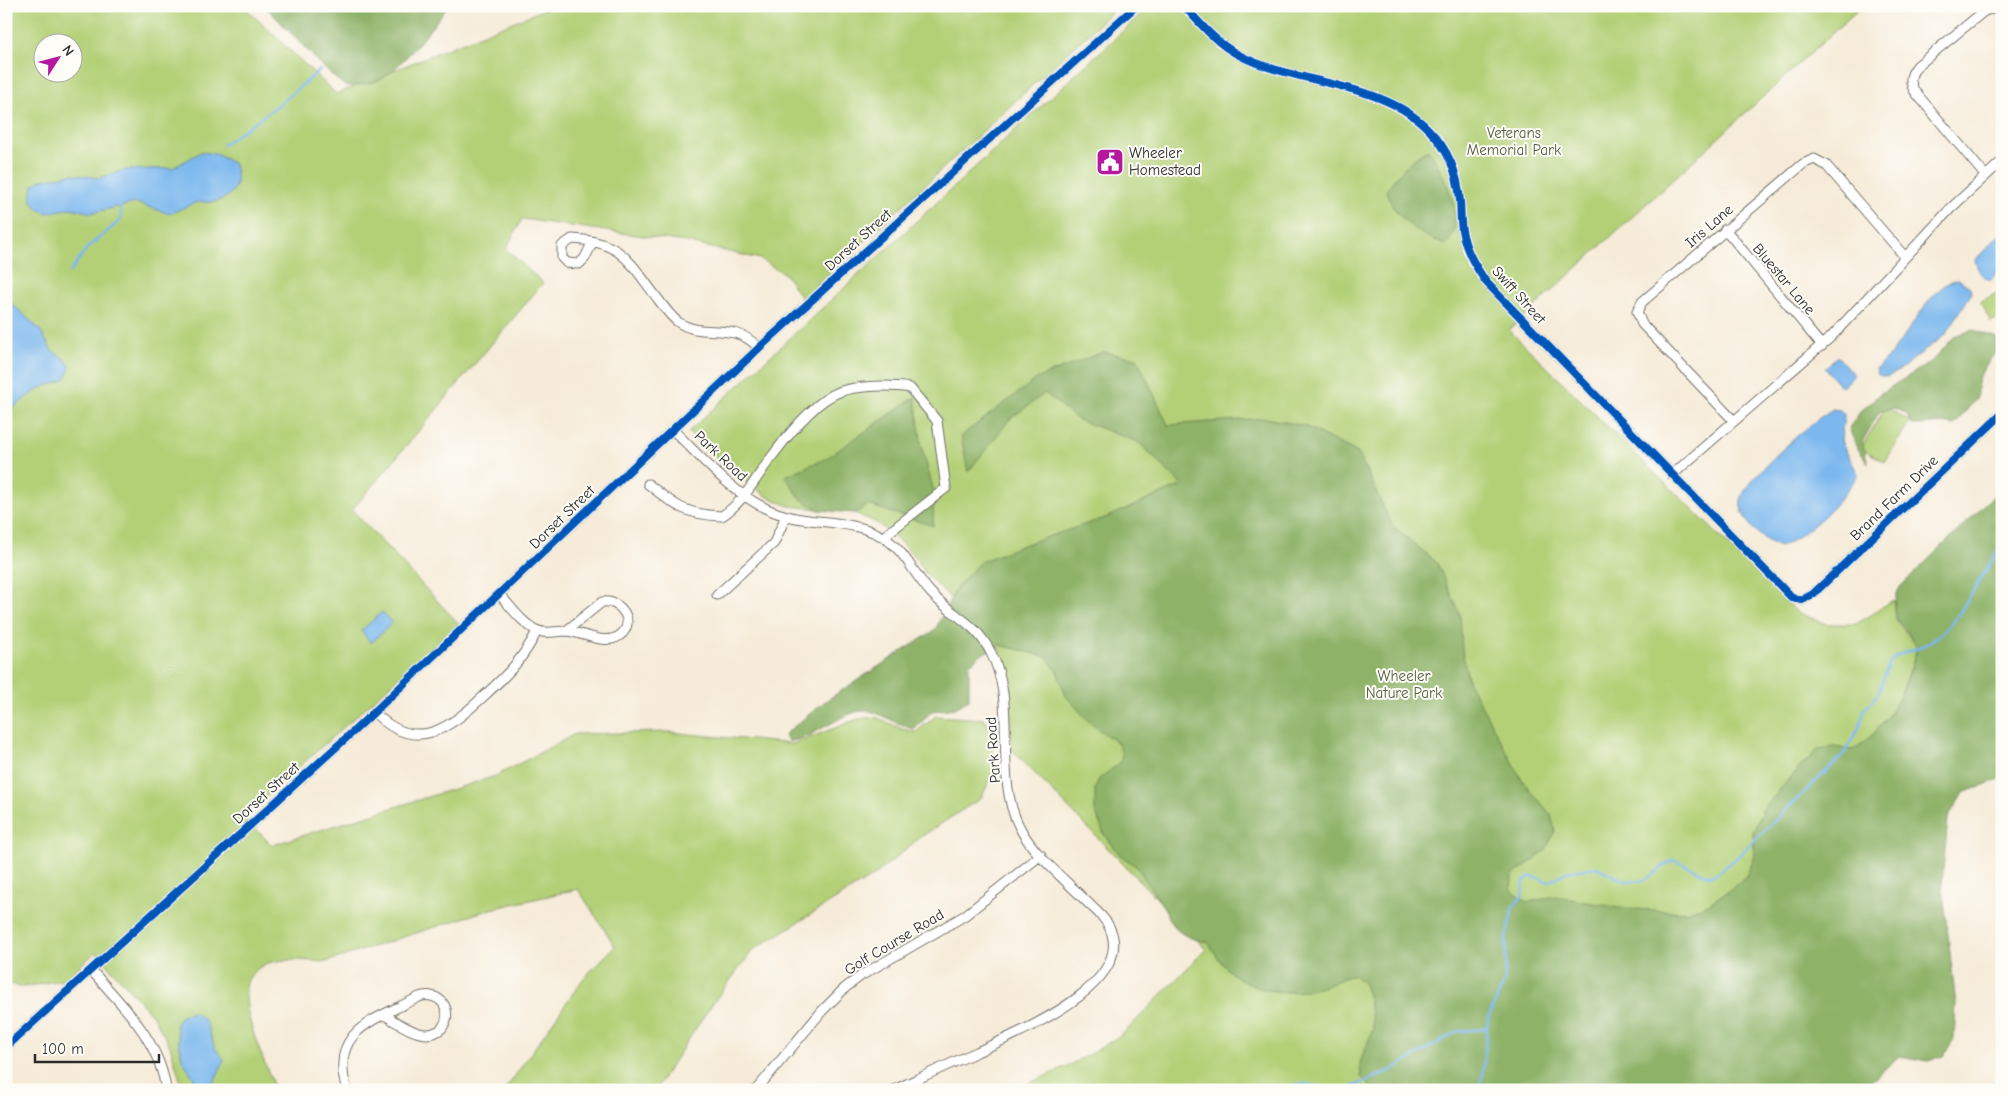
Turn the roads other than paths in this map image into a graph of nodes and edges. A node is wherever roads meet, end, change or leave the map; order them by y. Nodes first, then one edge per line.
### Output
1 (1136, 6) edge
2 (1184, 6) edge
3 (2002, 10) edge
4 (2002, 160) edge
5 (1984, 174) junction
6 (1725, 229) junction
7 (592, 243) dead end
8 (1905, 257) junction
9 (1822, 346) junction
10 (759, 348) junction
11 (2002, 414) edge
12 (1734, 422) junction
13 (672, 430) junction
14 (1672, 475) junction
15 (648, 484) dead end
16 (745, 496) junction
17 (786, 516) junction
18 (883, 537) junction
19 (500, 595) junction
20 (717, 595) dead end
21 (1802, 600) joint
22 (537, 631) junction
23 (566, 631) junction
24 (374, 712) junction
25 (1041, 855) junction
26 (92, 971) junction
27 (384, 1015) junction
28 (6, 1047) edge
29 (166, 1090) edge
30 (347, 1090) edge
31 (756, 1090) edge
32 (894, 1090) edge

1 - 10 street, Dorset Street
2 - 14 street, Swift Street
3 - 5 street
4 - 5 street
5 - 8 street
6 - 8 street, Iris Lane
6 - 9 street, Bluestar Lane
6 - 12 street, Iris Lane
7 - 10 street
8 - 9 street
9 - 12 street
10 - 13 street, Dorset Street
11 - 21 street, Brand Farm Drive
12 - 14 street
13 - 16 street, Park Road
13 - 19 street, Dorset Street
14 - 21 street, Swift Street
15 - 16 street
16 - 17 street, Park Road
16 - 18 street
17 - 18 street, Park Road
17 - 20 street
18 - 25 street, Park Road
19 - 22 street
19 - 24 street, Dorset Street
22 - 23 street
22 - 24 street
23 - 23 street
24 - 26 street, Dorset Street
25 - 31 street, Golf Course Road
25 - 32 street, Park Road
26 - 28 street, Dorset Street
26 - 29 street
27 - 27 street
27 - 30 street

